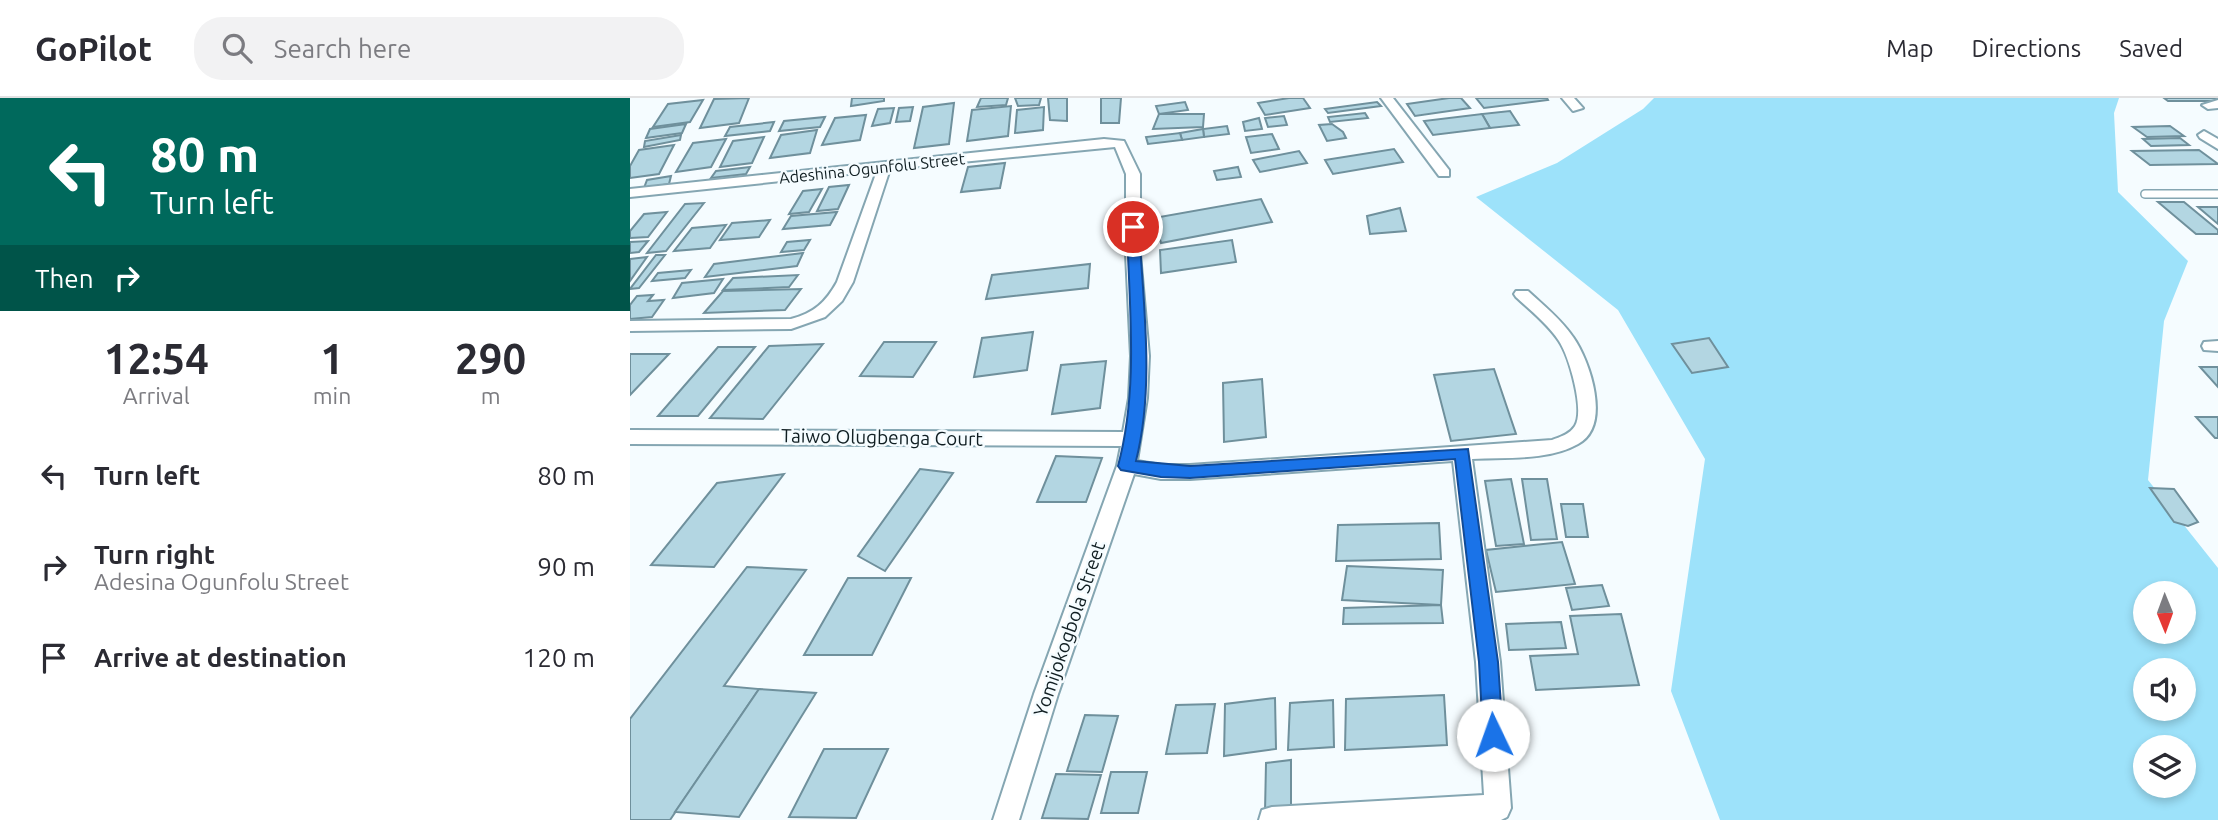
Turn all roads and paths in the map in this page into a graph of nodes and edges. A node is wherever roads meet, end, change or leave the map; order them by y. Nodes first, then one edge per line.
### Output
1 (1387, 98) edge
2 (1568, 98) edge
3 (1577, 108) dead end
4 (2204, 135) dead end
5 (1114, 142) joint
6 (2218, 145) edge
7 (885, 166) junction
8 (1444, 173) dead end
9 (630, 193) edge
10 (2146, 194) dead end
11 (2218, 194) edge
12 (1522, 294) dead end
13 (630, 326) edge
14 (630, 437) edge
15 (1133, 439) junction
16 (1462, 453) junction
17 (1126, 466) junction
18 (1300, 818) edge
19 (1006, 820) edge
20 (1272, 820) edge

1 - 8 street
2 - 3 street
4 - 6 street
5 - 7 street, Adeshina Ogunfolu Street
5 - 15 street, Yomijokogbola Street
7 - 9 street, Adeshina Ogunfolu Street
7 - 13 street
10 - 11 lane
12 - 16 street
14 - 15 street, Taiwo Olugbenga Court
15 - 17 street, Yomijokogbola Street
16 - 17 street
16 - 18 street
17 - 19 street, Yomijokogbola Street
18 - 20 street

